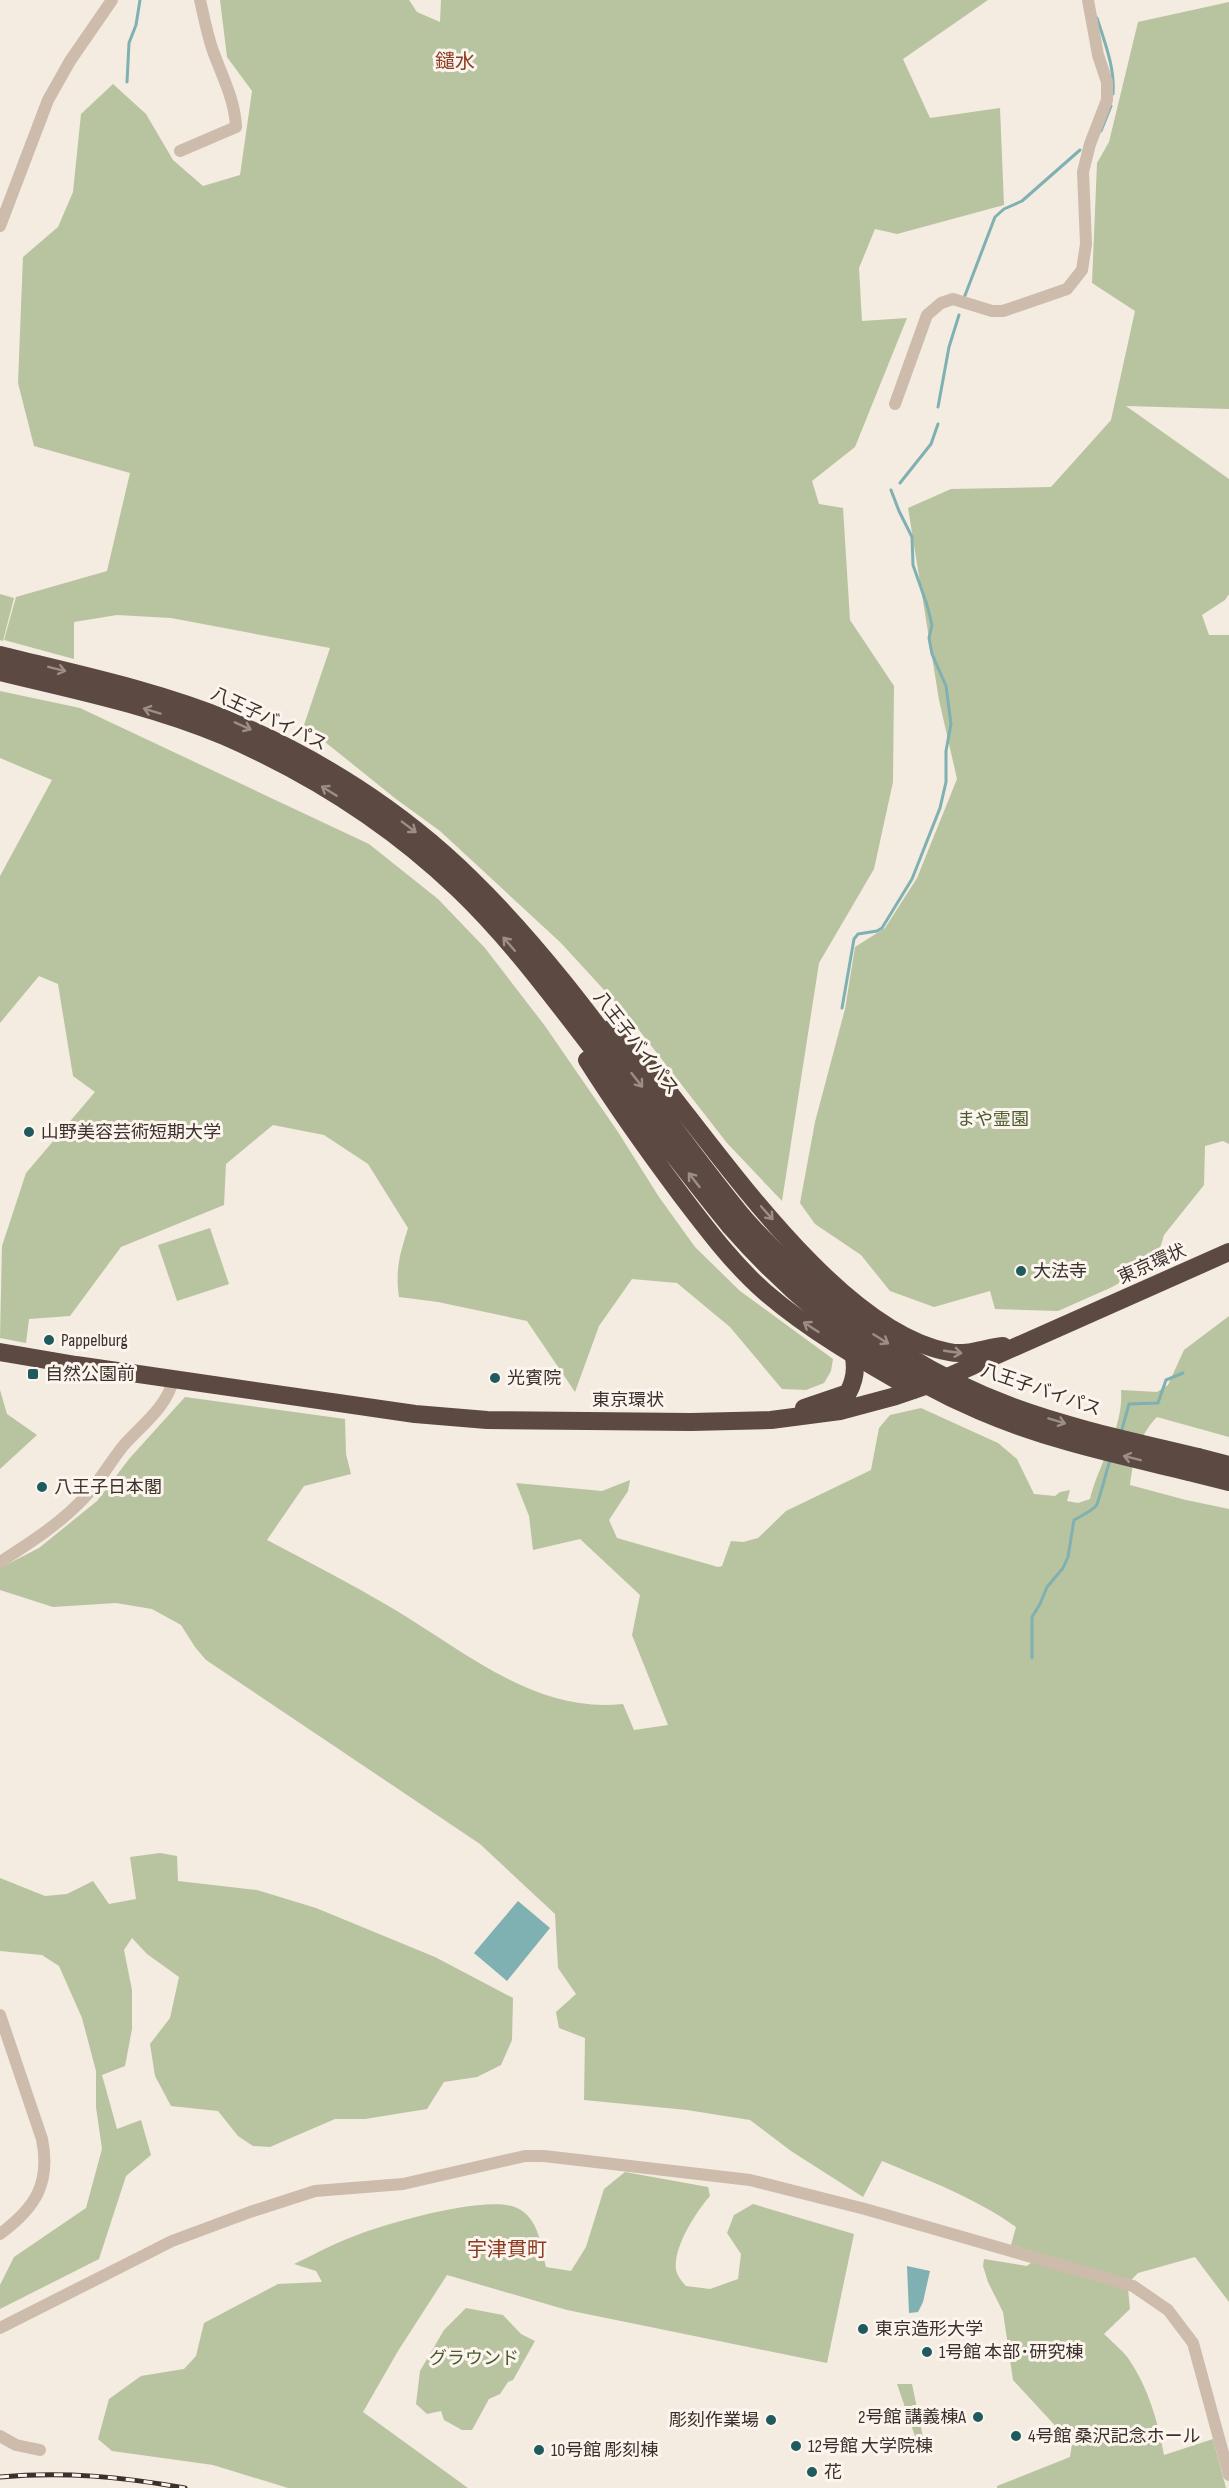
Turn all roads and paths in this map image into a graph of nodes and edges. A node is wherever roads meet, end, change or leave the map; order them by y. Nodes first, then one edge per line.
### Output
1 (112, 0) edge
2 (200, 0) edge
3 (1088, 0) edge
4 (180, 151) dead end
5 (0, 226) edge
6 (895, 404) dead end
7 (0, 655) edge
8 (0, 672) edge
9 (536, 975) junction
10 (561, 981) junction
11 (737, 1221) junction
12 (1229, 1252) edge
13 (909, 1338) junction
14 (1022, 1344) junction
15 (0, 1352) edge
16 (853, 1354) junction
17 (173, 1379) junction
18 (934, 1383) junction
19 (914, 1390) junction
20 (771, 1420) junction
21 (1194, 1465) junction
22 (1229, 1465) edge
23 (1229, 1482) edge
24 (0, 1562) edge
25 (0, 2015) edge
26 (0, 2234) edge
27 (0, 2328) edge
28 (0, 2436) edge
29 (40, 2450) dead end
30 (1229, 2475) edge

1 - 5 street
2 - 4 street
3 - 6 street
7 -> 10 highway, 八王子バイパス
9 -> 8 highway, 八王子バイパス
11 -> 9 highway, 八王子バイパス
16 -> 9 highway
10 -> 11 highway, 八王子バイパス
10 -> 13 highway
11 - 21 highway, 八王子バイパス, bridge
12 - 14 highway, 東京環状
13 -> 14 highway
13 - 18 highway
14 - 18 highway, 東京環状
15 - 17 highway, 東京環状
16 - 19 highway
16 - 20 highway
17 - 20 highway, 東京環状
17 - 24 street
18 - 19 highway, 東京環状
19 - 20 highway, 東京環状
21 - 22 highway, 八王子バイパス
21 - 23 highway, 八王子バイパス
25 - 26 street
27 - 30 street
28 - 29 street

